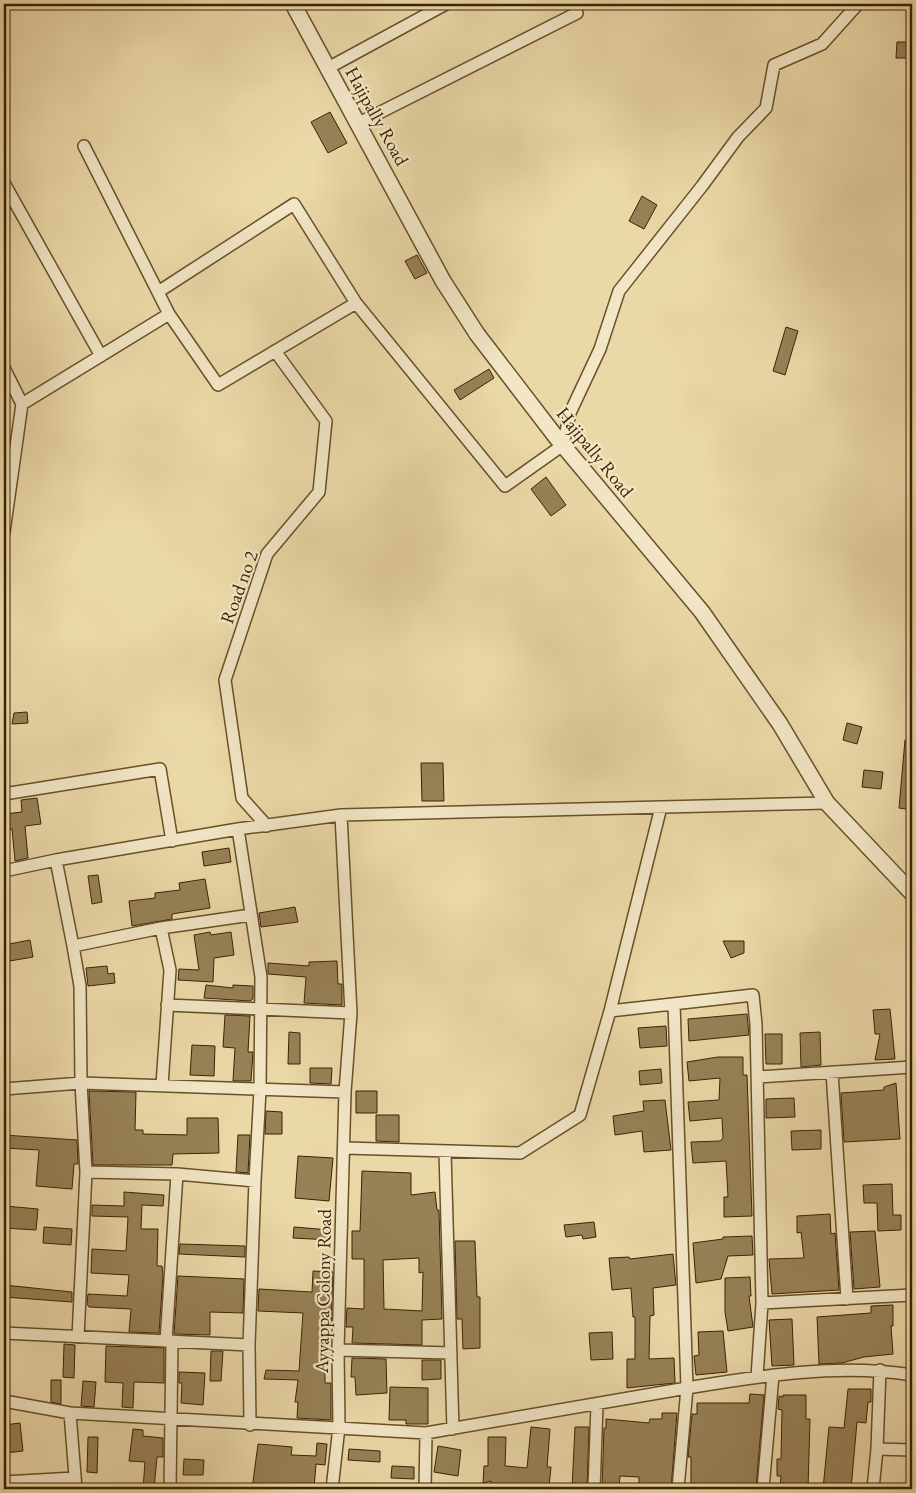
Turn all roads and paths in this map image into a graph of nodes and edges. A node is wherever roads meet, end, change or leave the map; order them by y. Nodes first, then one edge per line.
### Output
1 (446, 4) edge
2 (858, 4) edge
3 (299, 6) edge
4 (577, 13) dead end
5 (328, 68) junction
6 (359, 123) junction
7 (84, 146) dead end
8 (4, 183) edge
9 (158, 292) junction
10 (356, 303) junction
11 (169, 314) junction
12 (275, 351) junction
13 (101, 356) junction
14 (4, 368) edge
15 (22, 404) junction
16 (563, 445) junction
17 (4, 532) edge
18 (4, 794) edge
19 (827, 803) junction
20 (661, 807) junction
21 (341, 815) junction
22 (267, 826) junction
23 (238, 830) junction
24 (172, 840) junction
25 (56, 860) junction
26 (4, 871) edge
27 (912, 893) edge
28 (251, 915) junction
29 (161, 928) junction
30 (73, 946) junction
31 (674, 1004) junction
32 (167, 1005) junction
33 (260, 1008) junction
34 (610, 1011) junction
35 (351, 1013) junction
36 (912, 1067) edge
37 (832, 1072) junction
38 (757, 1077) junction
39 (81, 1083) junction
40 (162, 1085) junction
41 (4, 1088) edge
42 (260, 1090) junction
43 (345, 1092) junction
44 (345, 1148) junction
45 (445, 1152) junction
46 (86, 1172) junction
47 (177, 1174) junction
48 (255, 1181) junction
49 (912, 1295) edge
50 (847, 1299) junction
51 (762, 1303) junction
52 (4, 1333) edge
53 (78, 1337) junction
54 (169, 1342) junction
55 (250, 1345) junction
56 (338, 1350) junction
57 (451, 1353) junction
58 (880, 1370) junction
59 (773, 1375) junction
60 (912, 1375) edge
61 (757, 1376) junction
62 (687, 1388) junction
63 (4, 1402) edge
64 (597, 1405) junction
65 (70, 1413) junction
66 (171, 1418) junction
67 (250, 1425) junction
68 (339, 1426) junction
69 (452, 1429) junction
70 (426, 1433) junction
71 (877, 1449) junction
72 (912, 1450) edge
73 (4, 1482) edge
74 (75, 1484) edge
75 (170, 1489) edge
76 (332, 1489) edge
77 (425, 1489) edge
78 (594, 1489) edge
79 (678, 1489) edge
80 (764, 1489) edge
81 (873, 1489) edge

1 - 5 street
2 - 16 street
3 - 5 street, Hajipally Road
4 - 6 street
5 - 6 street, Hajipally Road
6 - 16 street, Hajipally Road
7 - 9 street
8 - 13 street
9 - 10 street
9 - 11 street
10 - 12 street
10 - 16 street
11 - 12 street
11 - 13 street
12 - 22 street, Road no 2
13 - 15 street
14 - 15 street
15 - 17 street
16 - 19 street, Hajipally Road
18 - 24 street
19 - 20 street
19 - 27 street, Hajipally Road
20 - 21 street
20 - 34 street
21 - 22 street
21 - 35 street, Ayyappa Colony Road
22 - 23 street
23 - 24 street
23 - 28 street
24 - 25 street
25 - 26 street
25 - 30 street
28 - 29 street
28 - 33 street
29 - 30 street
29 - 32 street
30 - 39 street
31 - 34 street
31 - 38 street
31 - 62 street
32 - 33 street
32 - 40 street
33 - 35 street
33 - 42 street
34 - 45 street
35 - 43 street, Ayyappa Colony Road
36 - 37 street
37 - 38 street
37 - 50 street
38 - 51 street
39 - 40 street
39 - 41 street
39 - 46 street
40 - 42 street
42 - 43 street
42 - 48 street
43 - 44 street, Ayyappa Colony Road
44 - 45 street
44 - 56 street, Ayyappa Colony Road
45 - 57 street
46 - 47 street
46 - 53 street
47 - 48 street
47 - 54 street
48 - 55 street
49 - 50 street
50 - 51 street
51 - 61 street
52 - 53 street
53 - 54 street
54 - 55 street
54 - 66 street
55 - 67 street
56 - 57 street
56 - 68 street, Ayyappa Colony Road
57 - 69 street
58 - 59 street
58 - 60 street
58 - 71 street
59 - 61 street
59 - 80 street
61 - 62 street
62 - 64 street
62 - 79 street
63 - 65 street
64 - 69 street
64 - 78 street
65 - 66 street
65 - 74 street
66 - 67 street
66 - 75 street
67 - 68 street
68 - 70 street
68 - 76 street, Ayyappa Colony Road
69 - 70 street
70 - 77 street
71 - 72 street
71 - 81 street
73 - 74 street

